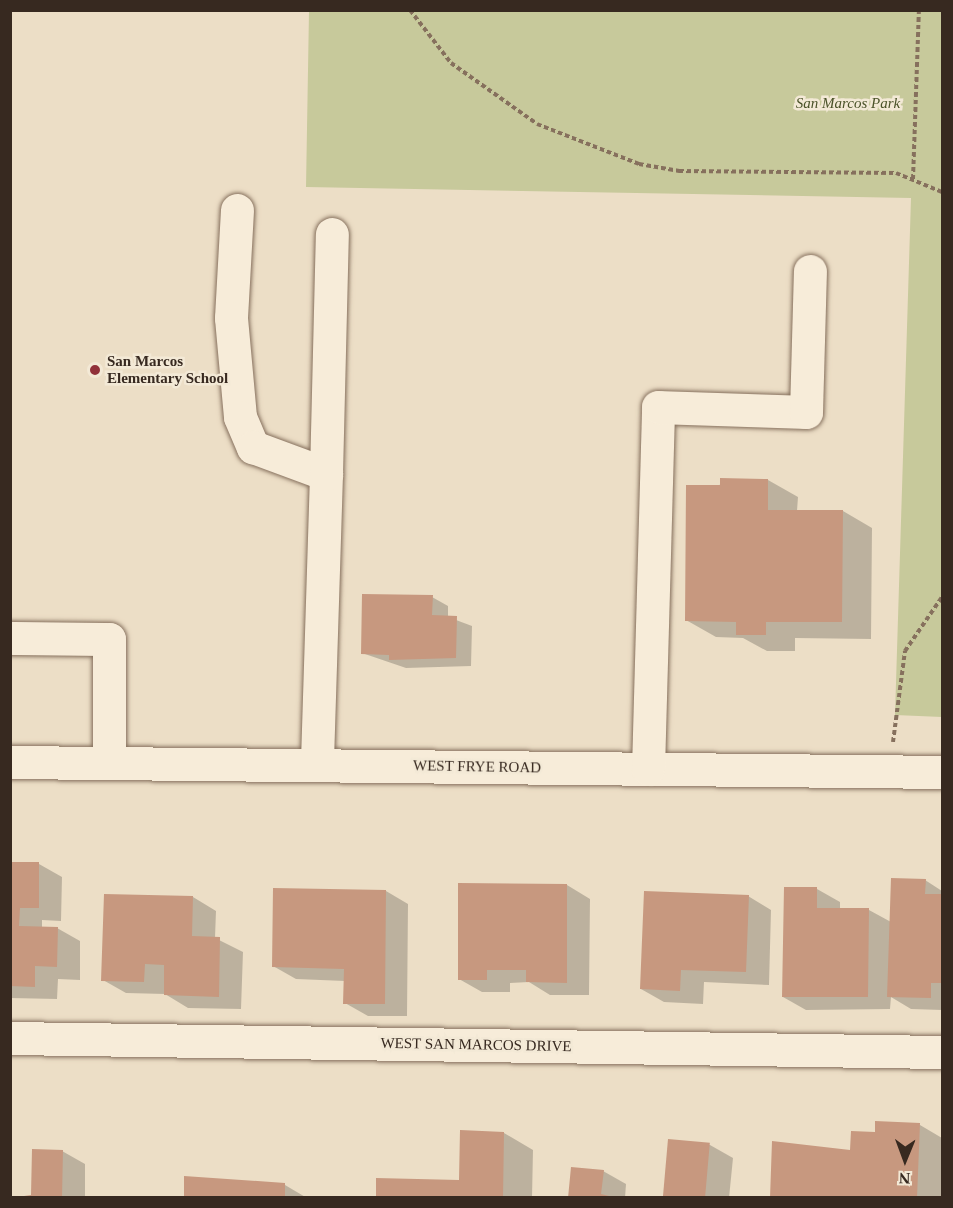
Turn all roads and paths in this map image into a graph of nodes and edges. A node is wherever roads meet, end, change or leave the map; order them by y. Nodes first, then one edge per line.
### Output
1 (410, 10) edge
2 (919, 10) edge
3 (913, 179) junction
4 (942, 192) edge
5 (237, 210) dead end
6 (332, 234) dead end
7 (810, 271) dead end
8 (326, 474) junction
9 (942, 597) edge
10 (10, 638) edge
11 (10, 762) edge
12 (109, 763) junction
13 (317, 765) junction
14 (648, 769) junction
15 (892, 771) junction
16 (942, 772) edge
17 (10, 1038) edge
18 (942, 1052) edge

1 - 3 path
2 - 3 path
3 - 4 path
5 - 8 street
6 - 8 street
7 - 14 street
8 - 13 street
9 - 15 path
10 - 12 street
11 - 12 street, WEST FRYE ROAD
12 - 13 street, WEST FRYE ROAD
13 - 14 street, WEST FRYE ROAD
14 - 15 street, WEST FRYE ROAD
15 - 16 street, WEST FRYE ROAD
17 - 18 street, WEST SAN MARCOS DRIVE

